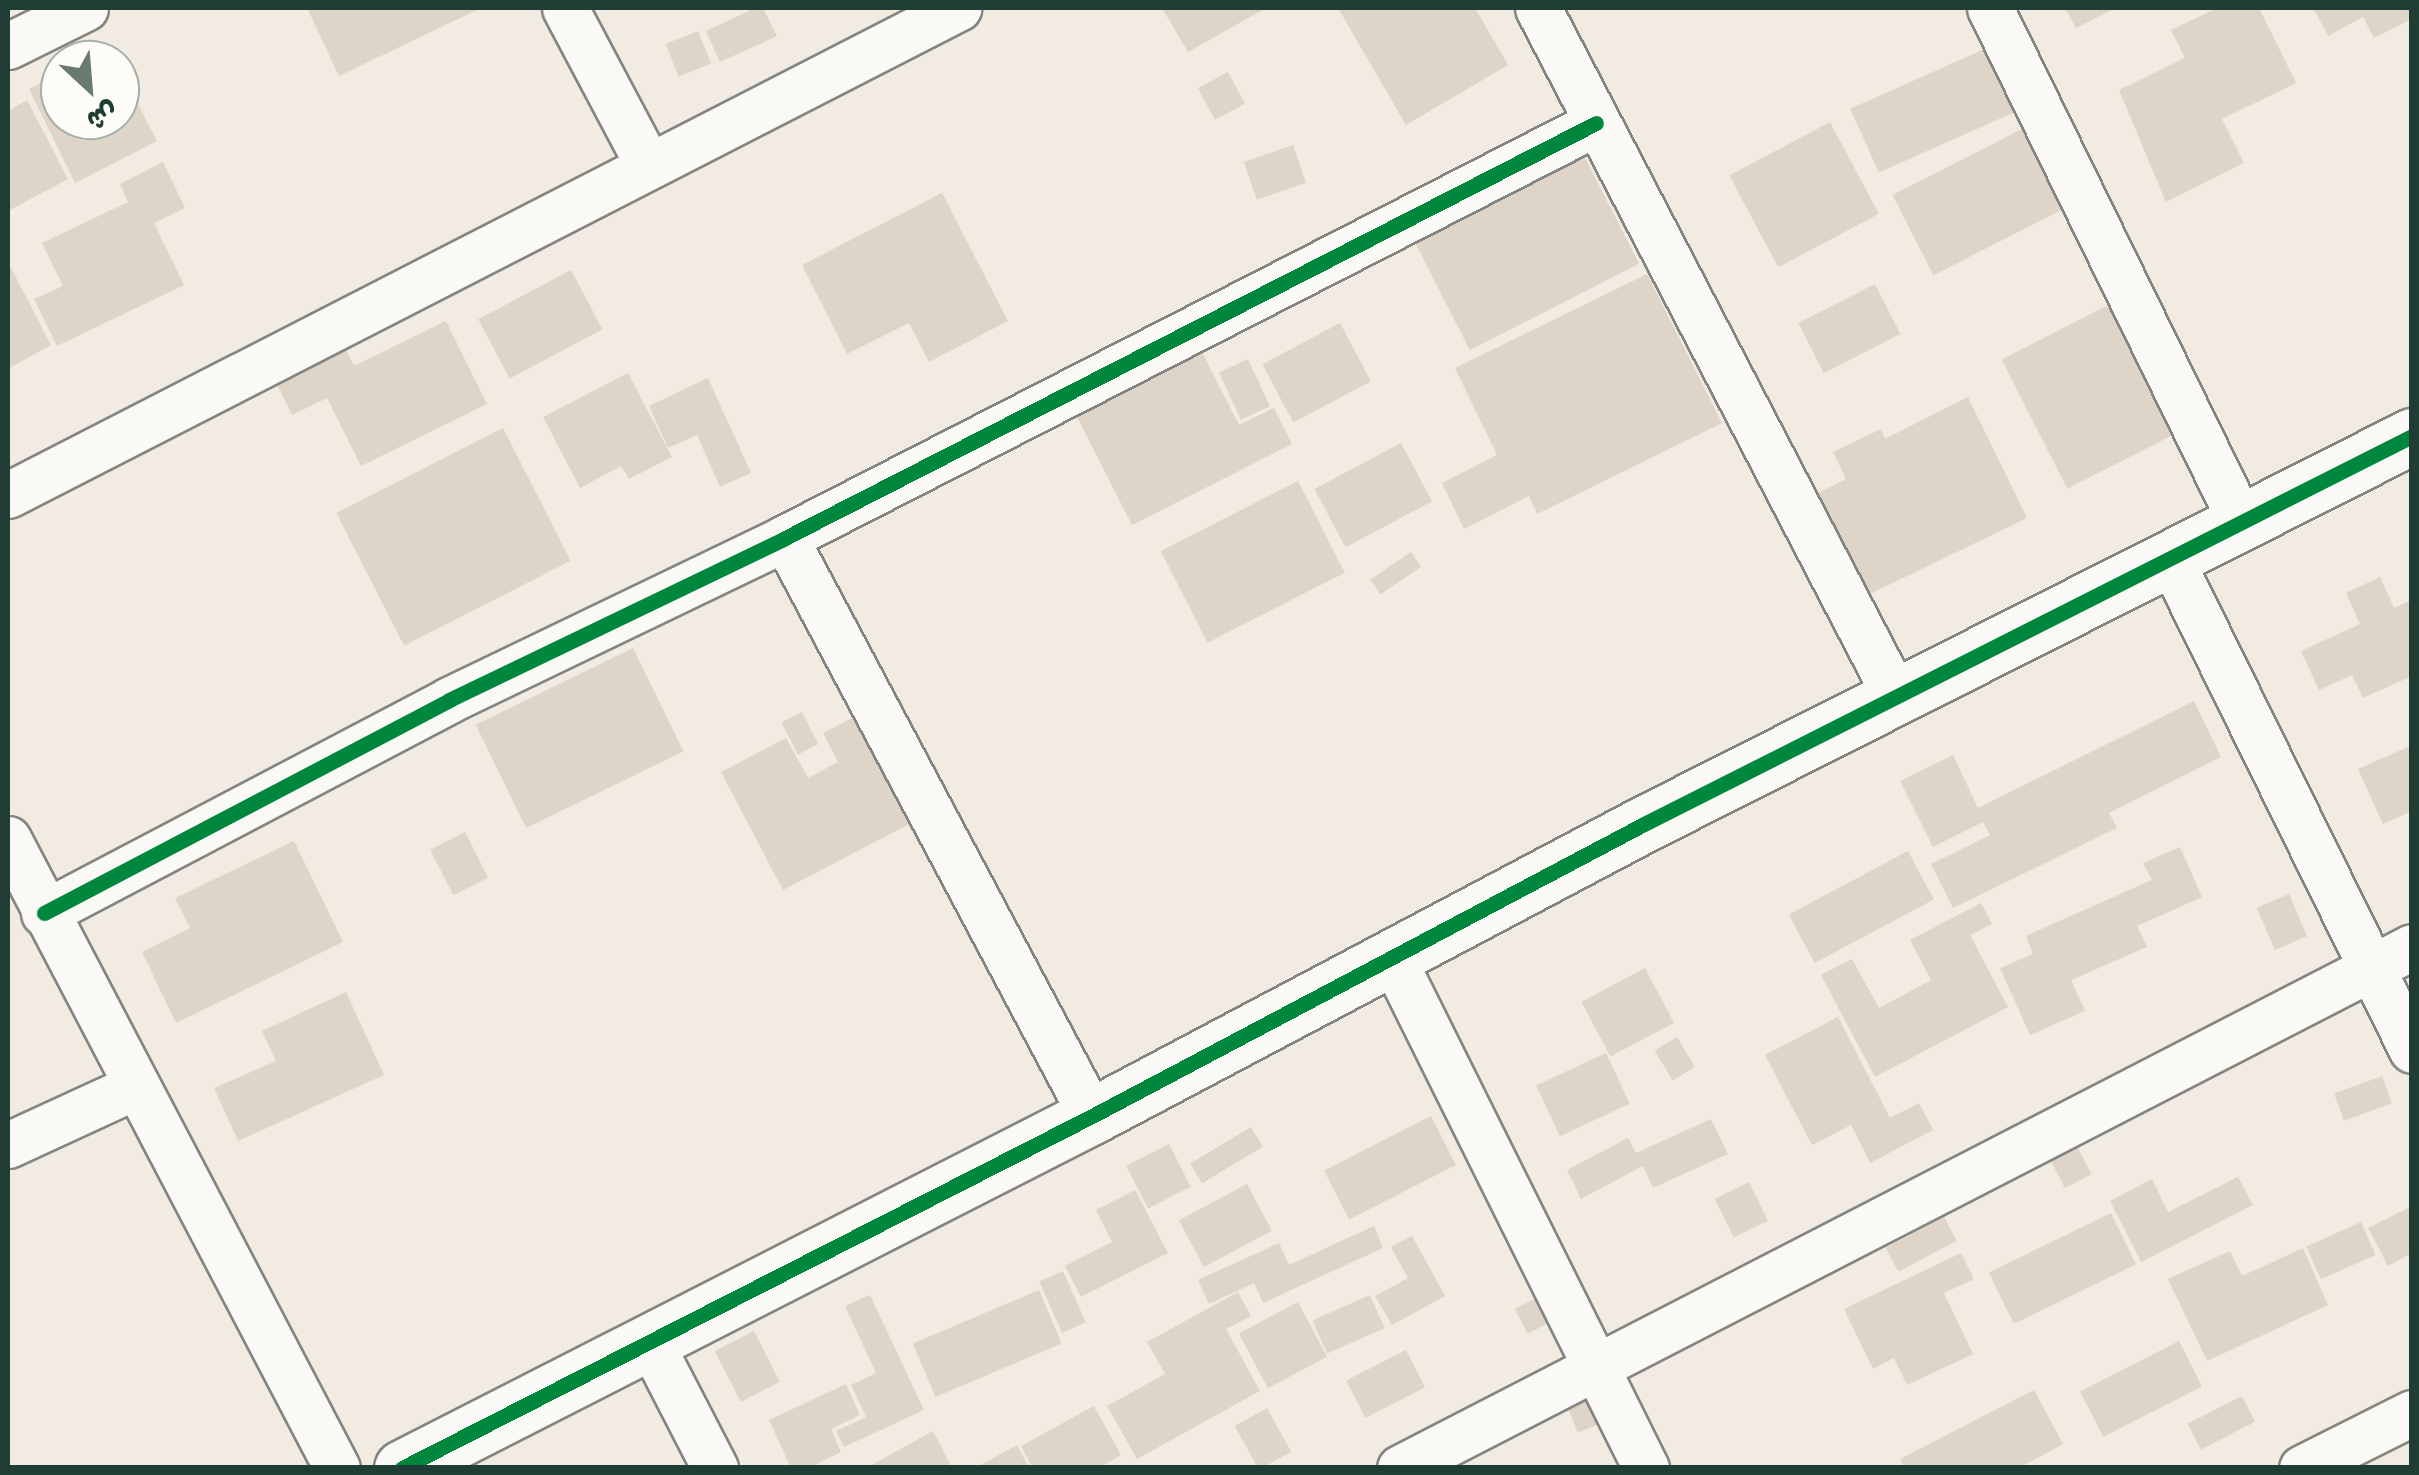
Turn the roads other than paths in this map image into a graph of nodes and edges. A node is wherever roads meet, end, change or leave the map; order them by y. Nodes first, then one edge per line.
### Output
1 (85, 8) edge
2 (565, 8) edge
3 (958, 8) edge
4 (1538, 8) edge
5 (1990, 8) edge
6 (8, 46) edge
7 (1596, 123) junction
8 (648, 165) junction
9 (2412, 436) edge
10 (8, 495) edge
11 (2241, 522) junction
12 (785, 538) junction
13 (2170, 558) junction
14 (1896, 697) junction
15 (8, 839) edge
16 (44, 913) junction
17 (2412, 946) edge
18 (1392, 957) junction
19 (2369, 966) junction
20 (2412, 1050) edge
21 (134, 1087) junction
22 (1092, 1116) junction
23 (8, 1145) edge
24 (650, 1344) junction
25 (1597, 1368) junction
26 (2412, 1413) edge
27 (337, 1468) edge
28 (402, 1468) edge
29 (715, 1468) edge
30 (1400, 1468) edge
31 (1646, 1468) edge
32 (2302, 1468) edge

1 - 6 street
2 - 8 street
3 - 8 street
4 - 7 street
5 - 11 street
7 - 12 street
7 - 14 street
8 - 10 street
9 - 11 street
11 - 13 street
12 - 16 street
12 - 22 street
13 - 14 street
13 - 19 street
14 - 18 street
15 - 16 street
16 - 21 street
17 - 19 street
18 - 22 street
18 - 25 street
19 - 20 street
19 - 25 street
21 - 23 street
21 - 27 street
22 - 24 street
24 - 28 street
24 - 29 street
25 - 30 street
25 - 31 street
26 - 32 street

